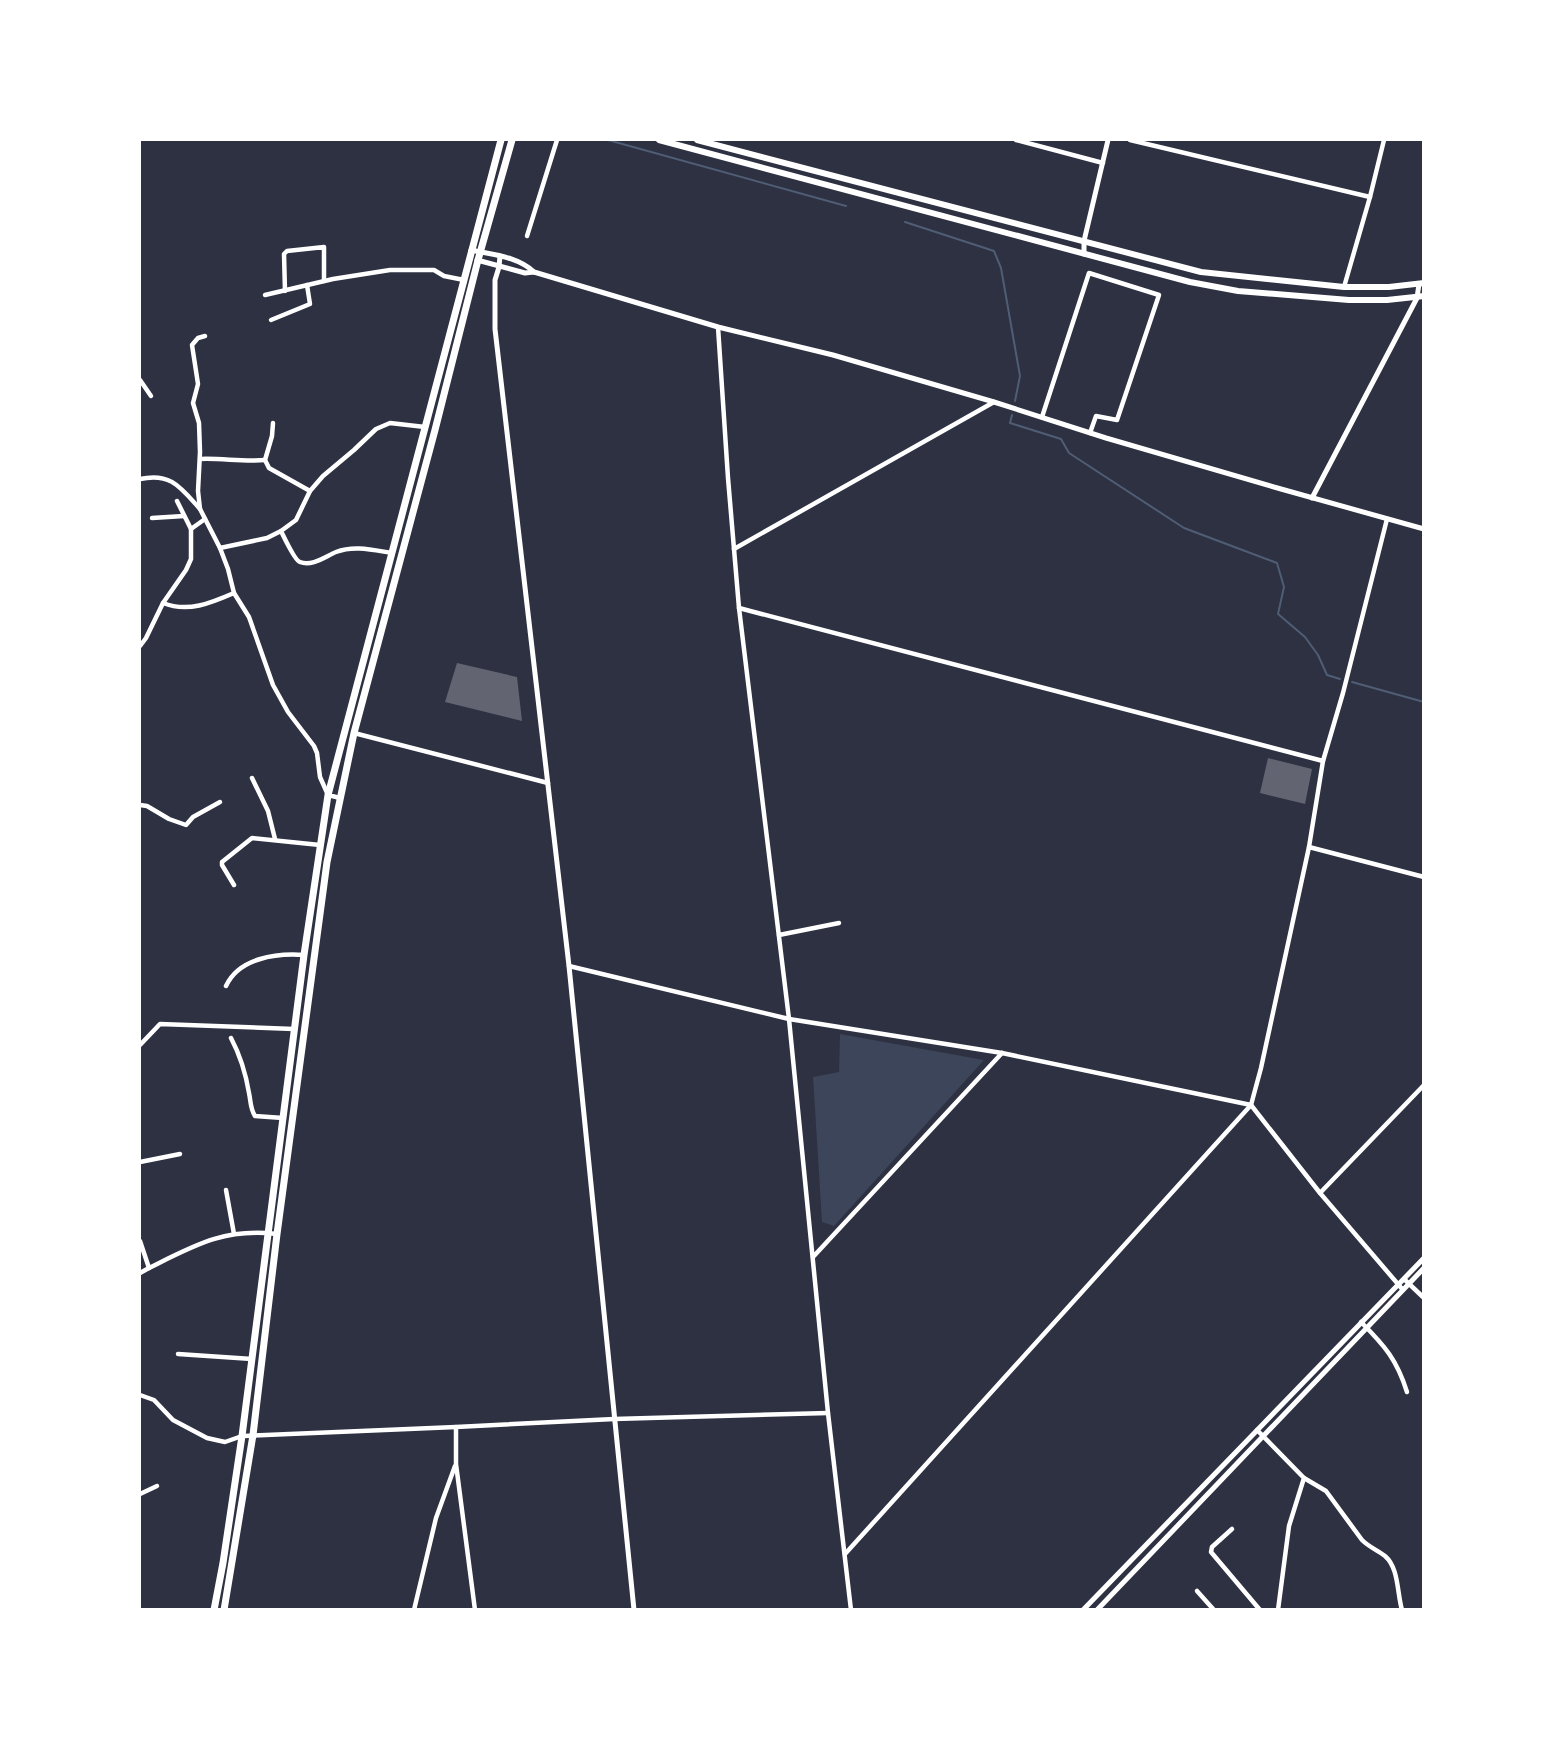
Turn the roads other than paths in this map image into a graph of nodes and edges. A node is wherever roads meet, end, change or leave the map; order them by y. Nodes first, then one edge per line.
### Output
1 (501, 140) edge
2 (512, 140) edge
3 (557, 140) edge
4 (659, 140) edge
5 (697, 140) edge
6 (1016, 140) edge
7 (1108, 140) edge
8 (1130, 140) edge
9 (1384, 140) edge
10 (1103, 163) junction
11 (1370, 197) junction
12 (527, 236) dead end
13 (1084, 240) junction
14 (471, 250) junction
15 (481, 252) junction
16 (1084, 254) junction
17 (500, 256) junction
18 (469, 258) junction
19 (478, 260) junction
20 (1169, 263) junction
21 (499, 267) junction
22 (534, 272) junction
23 (1165, 276) junction
24 (464, 280) junction
25 (324, 281) junction
26 (1421, 284) edge
27 (307, 285) junction
28 (1344, 287) junction
29 (285, 291) junction
30 (265, 295) dead end
31 (1420, 297) edge
32 (272, 320) dead end
33 (718, 327) junction
34 (205, 336) dead end
35 (140, 380) edge
36 (151, 396) dead end
37 (994, 402) junction
38 (1042, 417) junction
39 (273, 423) dead end
40 (425, 427) junction
41 (1090, 433) junction
42 (200, 459) junction
43 (265, 460) junction
44 (140, 479) edge
45 (310, 491) junction
46 (1312, 498) junction
47 (177, 501) dead end
48 (404, 508) junction
49 (200, 509) junction
50 (413, 511) junction
51 (184, 516) junction
52 (152, 518) dead end
53 (205, 519) junction
54 (1387, 519) junction
55 (191, 529) junction
56 (1424, 530) edge
57 (280, 531) junction
58 (220, 548) junction
59 (734, 549) junction
60 (392, 553) junction
61 (234, 592) junction
62 (163, 603) junction
63 (739, 608) junction
64 (140, 646) edge
65 (354, 733) junction
66 (1323, 761) junction
67 (252, 778) dead end
68 (548, 783) junction
69 (328, 795) junction
70 (340, 798) junction
71 (220, 802) dead end
72 (140, 805) edge
73 (275, 839) junction
74 (320, 845) junction
75 (1310, 847) junction
76 (1424, 877) edge
77 (234, 885) dead end
78 (839, 923) dead end
79 (779, 934) junction
80 (304, 956) junction
81 (569, 966) junction
82 (226, 986) dead end
83 (789, 1019) junction
84 (294, 1029) junction
85 (231, 1038) dead end
86 (140, 1045) edge
87 (1002, 1053) junction
88 (1424, 1085) edge
89 (1251, 1105) junction
90 (283, 1118) junction
91 (180, 1154) dead end
92 (140, 1162) edge
93 (226, 1190) dead end
94 (1320, 1193) junction
95 (268, 1233) junction
96 (234, 1234) junction
97 (278, 1234) junction
98 (140, 1241) edge
99 (813, 1257) junction
100 (1424, 1258) edge
101 (149, 1268) junction
102 (1424, 1268) edge
103 (140, 1273) edge
104 (1404, 1279) junction
105 (1409, 1284) junction
106 (1398, 1285) junction
107 (1402, 1290) junction
108 (1424, 1298) edge
109 (1361, 1322) junction
110 (1367, 1328) junction
111 (178, 1354) dead end
112 (252, 1359) junction
113 (1407, 1392) dead end
114 (140, 1395) edge
115 (828, 1413) junction
116 (614, 1419) junction
117 (456, 1427) junction
118 (1257, 1430) junction
119 (242, 1436) junction
120 (253, 1436) junction
121 (1264, 1437) junction
122 (456, 1464) junction
123 (1304, 1478) junction
124 (156, 1486) dead end
125 (140, 1494) edge
126 (1232, 1529) dead end
127 (845, 1554) junction
128 (1108, 1585) junction
129 (1115, 1591) junction
130 (1197, 1591) dead end
131 (1259, 1609) edge
132 (214, 1610) edge
133 (224, 1610) edge
134 (414, 1610) edge
135 (475, 1610) edge
136 (634, 1610) edge
137 (851, 1610) edge
138 (1083, 1610) edge
139 (1097, 1610) edge
140 (1214, 1610) edge
141 (1278, 1610) edge
142 (1402, 1610) edge

1 - 14 main road
2 - 15 main road
3 - 12 street
4 - 16 main road
5 - 13 main road
6 - 10 street
7 - 10 street
8 - 11 street
9 - 11 street
10 - 13 street
11 - 28 street
13 - 16 street
13 - 20 main road
14 - 15 street
14 - 18 main road
15 - 17 street
15 - 19 main road
16 - 23 main road
17 - 21 street
17 - 22 street
18 - 19 street
18 - 24 main road
19 - 21 street
19 - 50 main road
20 - 23 main road
20 - 28 main road
21 - 22 street
21 - 68 street
22 - 33 street
23 - 31 main road
24 - 25 street
24 - 40 main road
25 - 27 street
25 - 29 street
26 - 28 main road
26 - 31 street
27 - 29 street
27 - 32 street
29 - 30 street
31 - 46 street
33 - 37 street
33 - 59 street
34 - 42 street
35 - 36 street
37 - 38 street
37 - 59 street
38 - 41 street
38 - 41 street
39 - 43 street
40 - 45 street
40 - 48 main road
41 - 46 street
42 - 43 street
42 - 49 street
43 - 45 street
44 - 49 street
45 - 57 street
46 - 54 street
47 - 51 street
48 - 50 main road
48 - 60 main road
49 - 53 street
50 - 65 main road
51 - 52 street
51 - 55 street
53 - 55 street
53 - 58 street
54 - 56 street
54 - 66 street
55 - 62 street
57 - 58 street
57 - 60 street
58 - 61 street
59 - 63 street
60 - 69 main road
61 - 62 street
61 - 69 street
62 - 64 street
63 - 66 street
63 - 79 street
65 - 68 street
65 - 70 main road
66 - 75 street
67 - 73 street
68 - 81 street
69 - 70 street
69 - 74 main road
70 - 97 main road
71 - 72 street
73 - 74 street
73 - 77 street
74 - 80 main road
75 - 76 street
75 - 89 street
78 - 79 street
79 - 83 street
80 - 82 street
80 - 84 main road
81 - 83 street
81 - 116 street
83 - 87 street
83 - 99 street
84 - 86 street
84 - 90 main road
85 - 90 street
87 - 89 street
87 - 99 street
88 - 94 street
89 - 94 street
89 - 127 street
90 - 95 main road
91 - 92 street
93 - 96 street
94 - 106 street
95 - 96 street
95 - 97 street
95 - 112 main road
96 - 101 street
97 - 120 main road
98 - 101 street
99 - 115 street
100 - 104 street
101 - 103 street
102 - 105 street
104 - 105 street
104 - 106 street
105 - 107 street
105 - 108 street
106 - 107 street
106 - 109 street
107 - 110 street
109 - 110 street
109 - 118 street
110 - 113 street
110 - 121 street
111 - 112 street
112 - 119 main road
114 - 119 street
115 - 116 street
115 - 127 street
116 - 117 street
116 - 136 street
117 - 120 street
117 - 122 street
118 - 121 street
118 - 128 street
119 - 120 street
119 - 132 main road
120 - 133 main road
121 - 123 street
121 - 129 street
122 - 134 street
122 - 135 street
123 - 141 street
123 - 142 street
124 - 125 street
126 - 131 street
127 - 137 street
128 - 129 street
128 - 138 street
129 - 139 street
130 - 140 street

